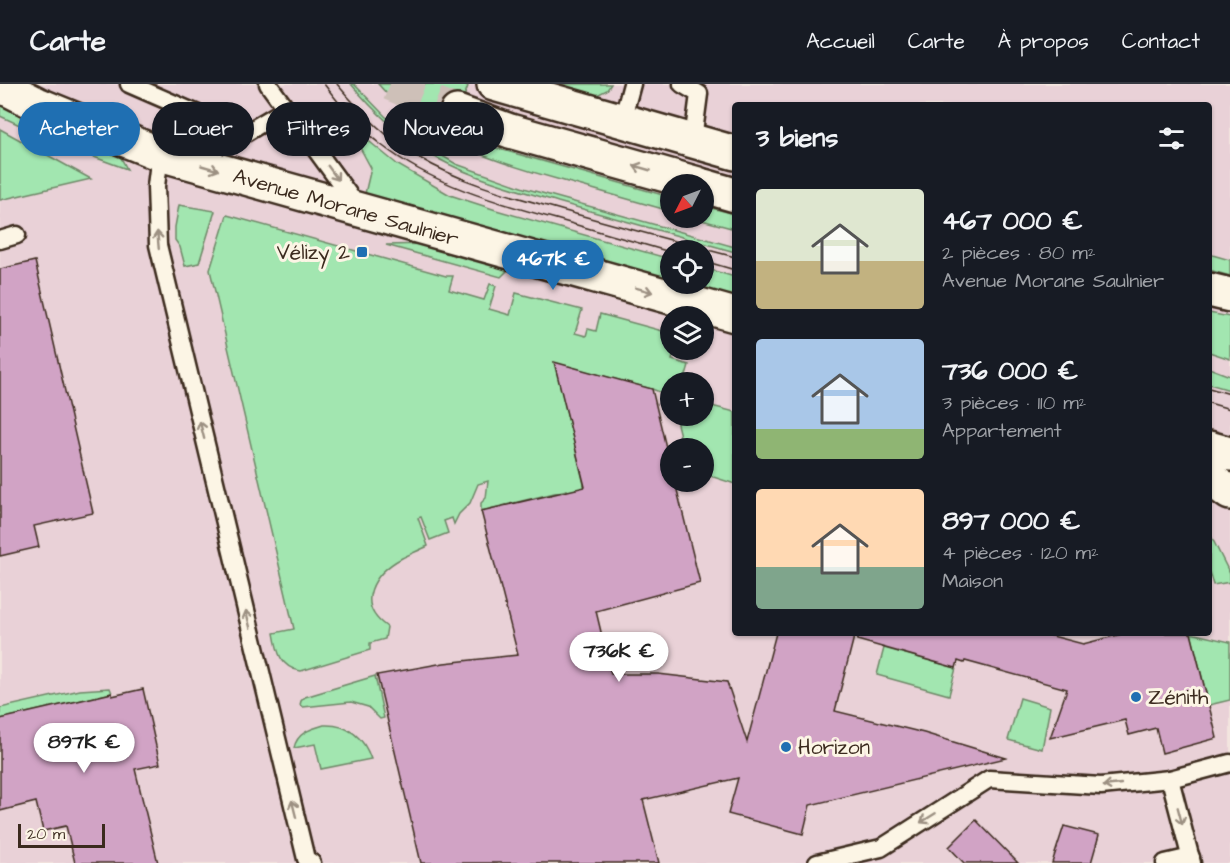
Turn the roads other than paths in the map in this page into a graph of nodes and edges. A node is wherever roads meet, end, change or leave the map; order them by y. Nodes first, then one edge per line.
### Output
1 (129, 84) edge
2 (268, 84) edge
3 (494, 84) edge
4 (632, 84) edge
5 (682, 84) edge
6 (0, 85) edge
7 (281, 102) edge
8 (266, 121) edge
9 (622, 121) junction
10 (504, 129) edge
11 (693, 140) junction
12 (152, 151) edge
13 (732, 152) edge
14 (160, 156) edge
15 (167, 156) edge
16 (320, 156) edge
17 (663, 174) edge
18 (714, 189) edge
19 (732, 194) edge
20 (361, 212) junction
21 (17, 236) dead end
22 (0, 240) edge
23 (1212, 291) edge
24 (1230, 295) edge
25 (732, 314) edge
26 (1212, 427) edge
27 (1230, 432) edge
28 (1212, 449) edge
29 (1230, 454) edge
30 (1212, 480) edge
31 (1230, 493) edge
32 (1230, 763) edge
33 (1170, 779) junction
34 (1191, 860) edge
35 (825, 861) edge
36 (312, 863) edge
37 (1165, 863) edge

1 - 8 lane
2 - 7 lane
3 - 9 main road
4 - 9 lane
5 - 11 lane
6 - 12 main road, Avenue Morane Saulnier
9 - 11 main road
17 -> 10 main road
11 - 13 main road
36 -> 14 lane
15 -> 20 main road, Avenue Morane Saulnier
16 -> 20 lane
18 - 19 main road
20 -> 25 main road, Avenue Morane Saulnier
21 - 22 lane
23 - 24 main road
26 - 27 main road
28 - 29 main road
30 - 31 main road
32 - 33 lane
33 -> 34 lane
33 -> 35 lane
34 - 37 lane

